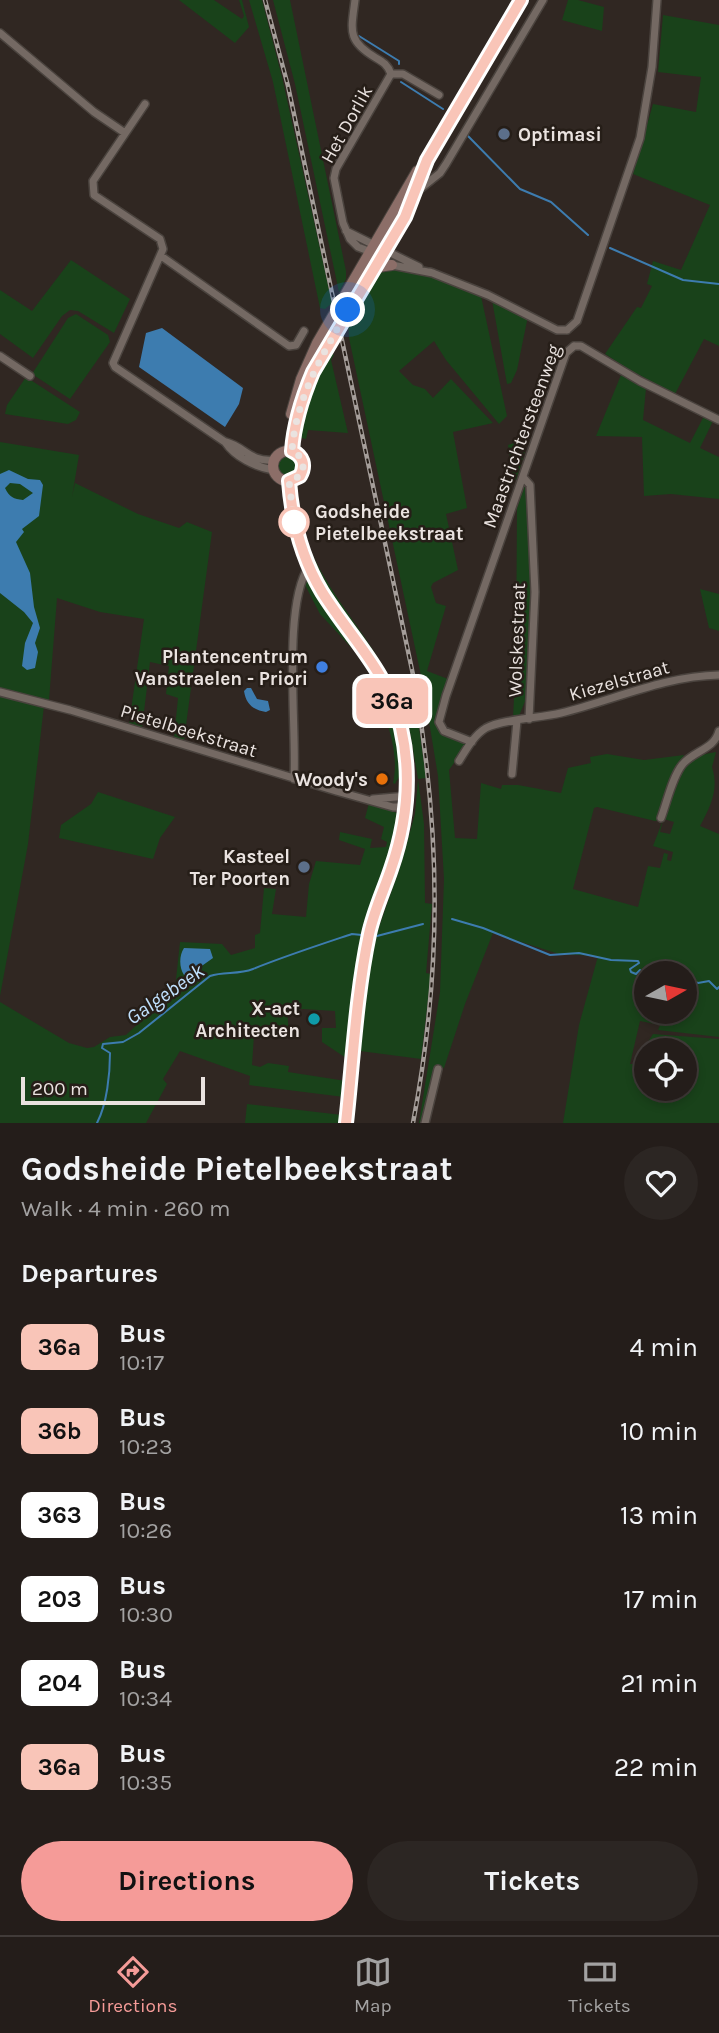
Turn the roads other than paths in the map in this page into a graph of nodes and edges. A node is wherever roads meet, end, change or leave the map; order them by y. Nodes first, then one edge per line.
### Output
1 (355, 0) edge
2 (521, 0) edge
3 (543, 0) edge
4 (657, 0) edge
5 (0, 33) edge
6 (391, 74) junction
7 (439, 95) dead end
8 (145, 104) dead end
9 (125, 133) junction
10 (427, 160) junction
11 (415, 193) junction
12 (378, 251) junction
13 (161, 256) junction
14 (392, 265) junction
15 (433, 273) junction
16 (369, 275) junction
17 (567, 330) junction
18 (304, 331) dead end
19 (574, 346) junction
20 (0, 356) edge
21 (29, 375) dead end
22 (719, 420) edge
23 (289, 451) junction
24 (273, 465) junction
25 (523, 477) junction
26 (289, 481) junction
27 (309, 566) junction
28 (719, 675) edge
29 (0, 692) edge
30 (529, 719) junction
31 (517, 721) junction
32 (719, 731) edge
33 (472, 742) junction
34 (459, 761) dead end
35 (512, 774) dead end
36 (295, 779) junction
37 (407, 801) junction
38 (661, 818) dead end
39 (438, 1069) dead end
40 (346, 1123) edge
41 (425, 1123) edge

1 - 6 street, Het Dorlik
2 - 10 main road
3 - 11 street
4 - 17 street, Maastrichtersteenweg
5 - 9 street
6 - 7 street, Het Dorlik
6 - 12 street, Het Dorlik
8 - 9 street
9 - 13 street
10 - 11 main road
10 - 12 main road
11 - 12 main road
12 - 14 street
12 - 15 street
12 - 16 main road
12 - 23 main road
13 - 18 street
13 - 24 street
14 - 15 street
14 - 16 main road
15 - 17 street
16 - 23 main road
17 - 19 street, Maastrichtersteenweg
19 - 22 street
19 - 25 street, Maastrichtersteenweg
20 - 21 street
23 - 24 main road
23 - 26 main road
24 - 26 main road
25 - 30 street, Wolskestraat
25 - 33 street, Maastrichtersteenweg
26 - 27 main road
27 - 36 street
27 - 37 main road
28 - 30 street, Kiezelstraat
29 - 36 street, Pietelbeekstraat
30 - 31 street, Wolskestraat
31 - 33 street, Wolskestraat
31 - 35 street
32 - 38 street
33 - 34 street, Wolskestraat
36 - 37 street, Pietelbeekstraat
37 - 40 main road
39 - 41 street

